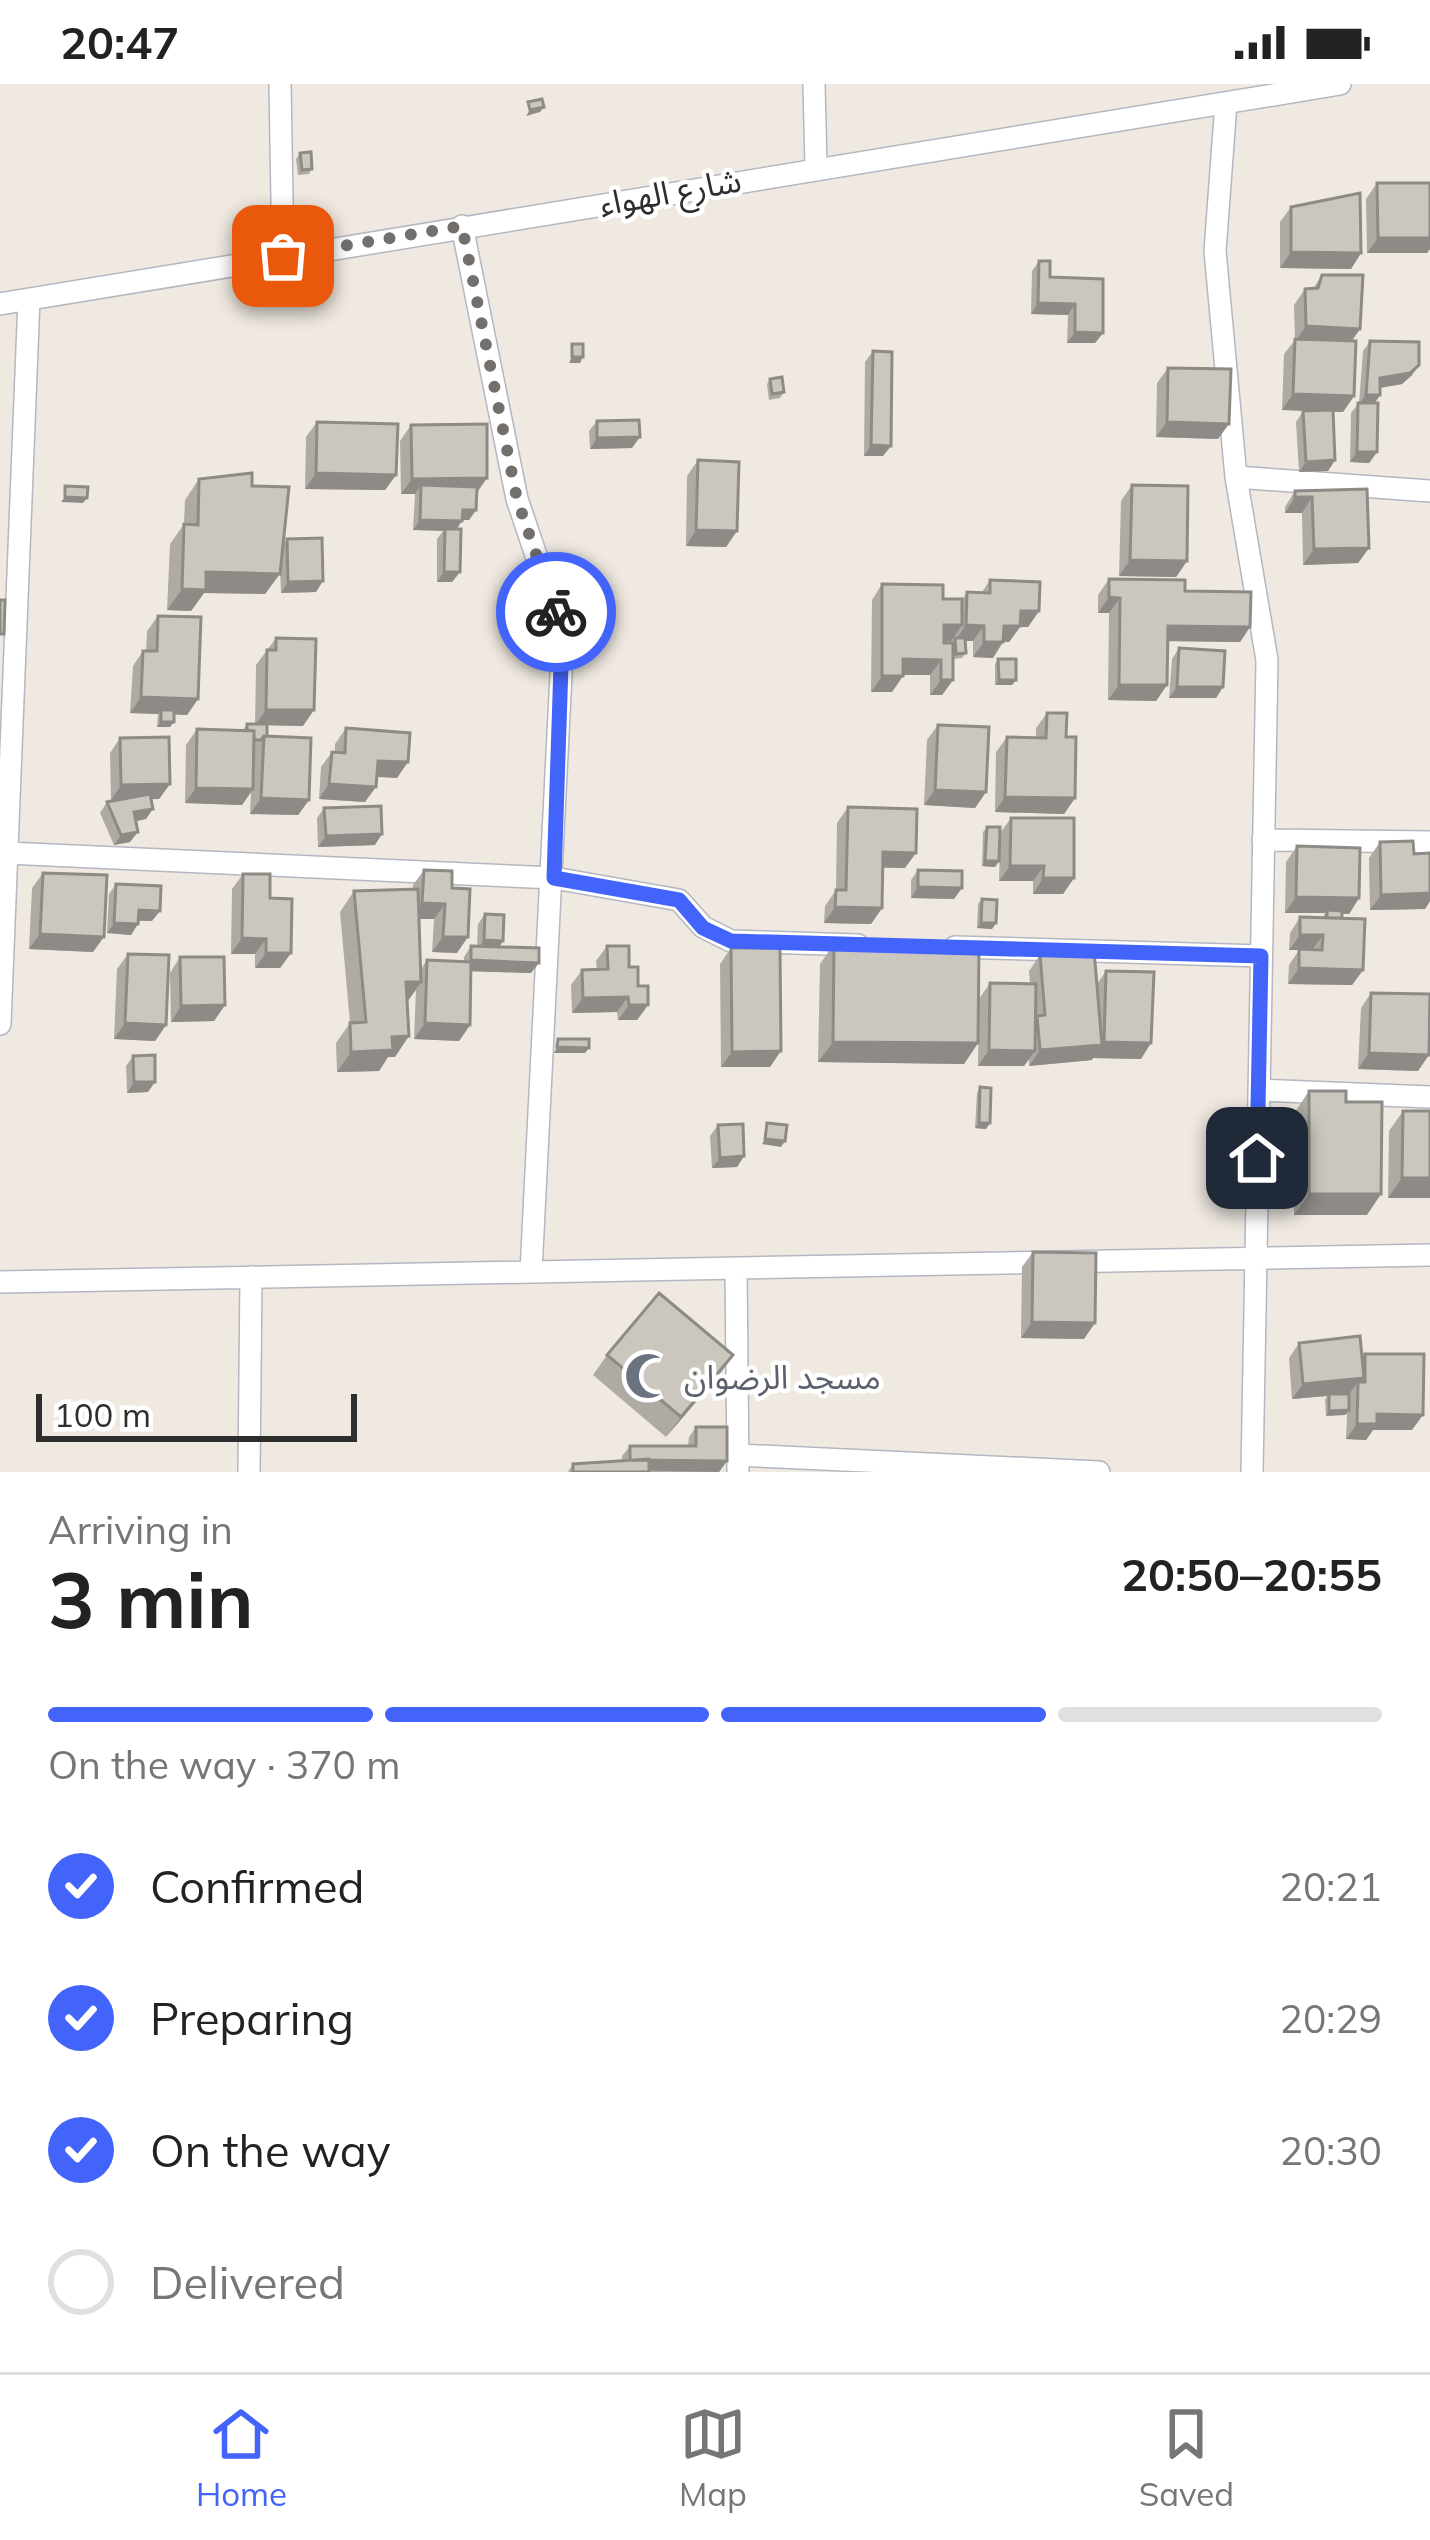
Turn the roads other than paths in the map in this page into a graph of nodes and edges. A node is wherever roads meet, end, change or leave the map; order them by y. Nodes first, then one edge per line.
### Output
1 (280, 84) edge
2 (814, 84) edge
3 (1340, 84) edge
4 (1226, 103) junction
5 (816, 166) junction
6 (462, 226) junction
7 (283, 256) junction
8 (29, 299) junction
9 (0, 304) edge
10 (1237, 477) junction
11 (1430, 491) edge
12 (5, 790) edge
13 (1263, 841) junction
14 (1430, 842) edge
15 (7, 853) junction
16 (554, 878) junction
17 (892, 946) edge
18 (939, 947) edge
19 (1261, 956) junction
20 (0, 1024) edge
21 (1259, 1090) junction
22 (1430, 1097) edge
23 (1430, 1255) edge
24 (1256, 1258) junction
25 (736, 1268) junction
26 (531, 1272) junction
27 (251, 1277) junction
28 (0, 1282) edge
29 (738, 1464) edge
30 (249, 1472) edge
31 (1099, 1472) edge
32 (1252, 1472) edge

1 - 7 street
2 - 5 street
3 - 4 street, شارع الهواء
4 - 5 street, شارع الهواء
4 - 10 street
5 - 6 street, شارع الهواء
6 - 7 street, شارع الهواء
6 - 16 street
7 - 8 street, شارع الهواء
8 - 9 street, شارع الهواء
8 - 12 street
10 - 11 street
10 - 13 street
12 - 15 street
13 - 14 street
13 - 19 street
15 - 16 street
15 - 20 street
16 - 17 street
16 - 26 street
18 - 19 street
19 - 21 street
21 - 22 street
21 - 24 street
23 - 24 street
24 - 25 street
24 - 32 street
25 - 26 street
25 - 29 street
26 - 27 street
27 - 28 street
27 - 30 street
29 - 31 street

